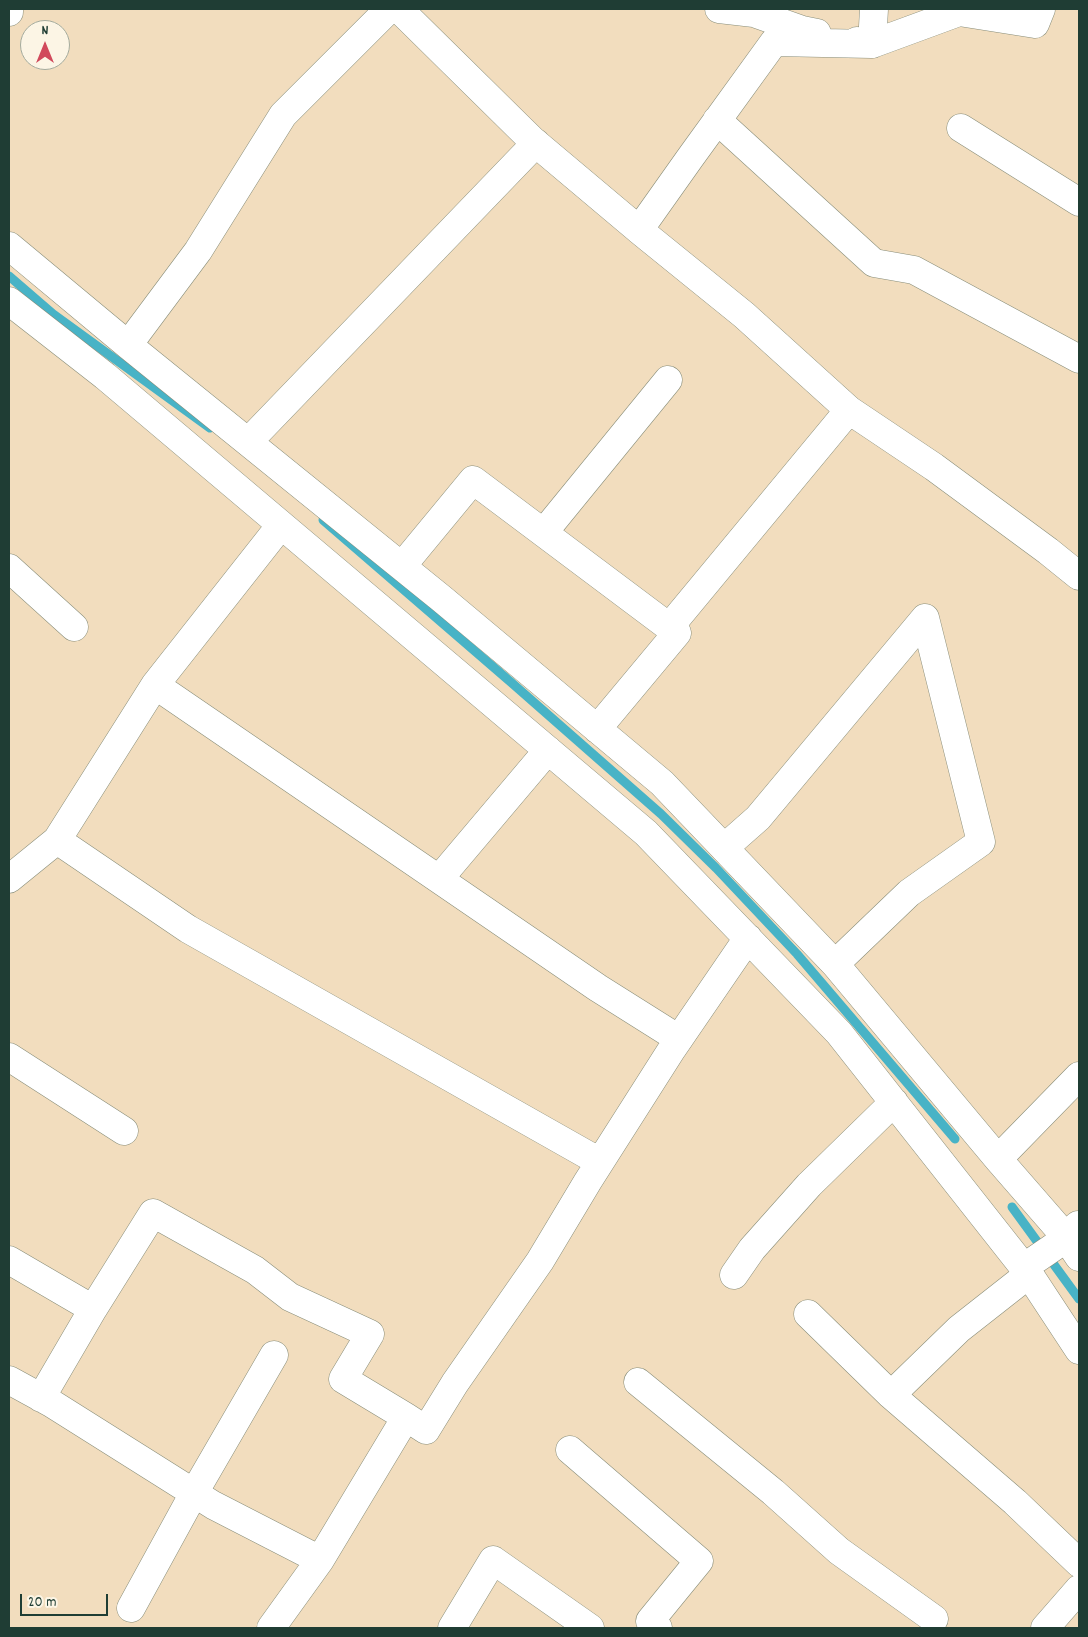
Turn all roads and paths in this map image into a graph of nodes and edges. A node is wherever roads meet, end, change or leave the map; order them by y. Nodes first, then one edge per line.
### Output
1 (389, 9) edge
2 (399, 9) edge
3 (719, 9) edge
4 (874, 9) edge
5 (1041, 9) edge
6 (872, 44) junction
7 (717, 120) junction
8 (961, 128) dead end
9 (536, 143) junction
10 (1079, 202) edge
11 (639, 230) junction
12 (9, 246) edge
13 (9, 301) edge
14 (128, 345) junction
15 (1079, 359) edge
16 (668, 380) dead end
17 (849, 410) junction
18 (248, 442) junction
19 (281, 525) junction
20 (544, 532) junction
21 (402, 566) junction
22 (9, 568) edge
23 (1079, 576) edge
24 (74, 627) dead end
25 (677, 633) junction
26 (155, 685) junction
27 (597, 729) junction
28 (548, 750) junction
29 (57, 840) junction
30 (724, 848) junction
31 (9, 879) edge
32 (439, 879) junction
33 (748, 938) junction
34 (835, 964) junction
35 (679, 1039) junction
36 (9, 1056) edge
37 (1079, 1076) edge
38 (894, 1102) junction
39 (124, 1131) dead end
40 (998, 1159) junction
41 (600, 1162) junction
42 (1070, 1240) edge
43 (9, 1260) edge
44 (1027, 1269) junction
45 (734, 1275) dead end
46 (93, 1310) junction
47 (808, 1314) dead end
48 (1079, 1350) edge
49 (274, 1354) dead end
50 (9, 1380) edge
51 (638, 1382) dead end
52 (891, 1395) junction
53 (41, 1398) junction
54 (406, 1416) junction
55 (570, 1450) dead end
56 (194, 1492) junction
57 (320, 1560) junction
58 (1079, 1563) edge
59 (1079, 1589) edge
60 (131, 1608) dead end
61 (936, 1625) edge
62 (271, 1628) edge
63 (452, 1628) edge
64 (590, 1628) edge
65 (658, 1628) edge
66 (1045, 1628) edge

1 - 14 street
2 - 9 street
3 - 6 street
4 - 6 street
5 - 6 street
6 - 7 street
7 - 11 street
7 - 15 street
8 - 10 street
9 - 11 street
9 - 18 street
11 - 17 street
12 - 14 street
13 - 19 street
14 - 18 street
16 - 20 street
17 - 23 street
17 - 25 street
18 - 21 street
19 - 26 street
19 - 28 street
20 - 21 street
20 - 25 street
21 - 27 street
22 - 24 street
25 - 27 street
26 - 29 street
26 - 32 street
27 - 30 street
28 - 32 street
28 - 33 street
29 - 31 street
29 - 41 street
30 - 34 street
30 - 34 street
32 - 35 street
33 - 35 street
33 - 38 street
34 - 40 street
35 - 41 street
36 - 39 street
37 - 40 street
38 - 44 street
38 - 45 street
40 - 42 street
41 - 54 street
42 - 44 street
43 - 46 street
44 - 48 street
44 - 52 street
46 - 53 street
46 - 54 street
47 - 52 street
49 - 56 street
50 - 53 street
51 - 61 street
52 - 58 street
53 - 56 street
54 - 57 street
55 - 65 street
56 - 57 street
56 - 60 street
57 - 62 street
59 - 66 street
63 - 64 street

